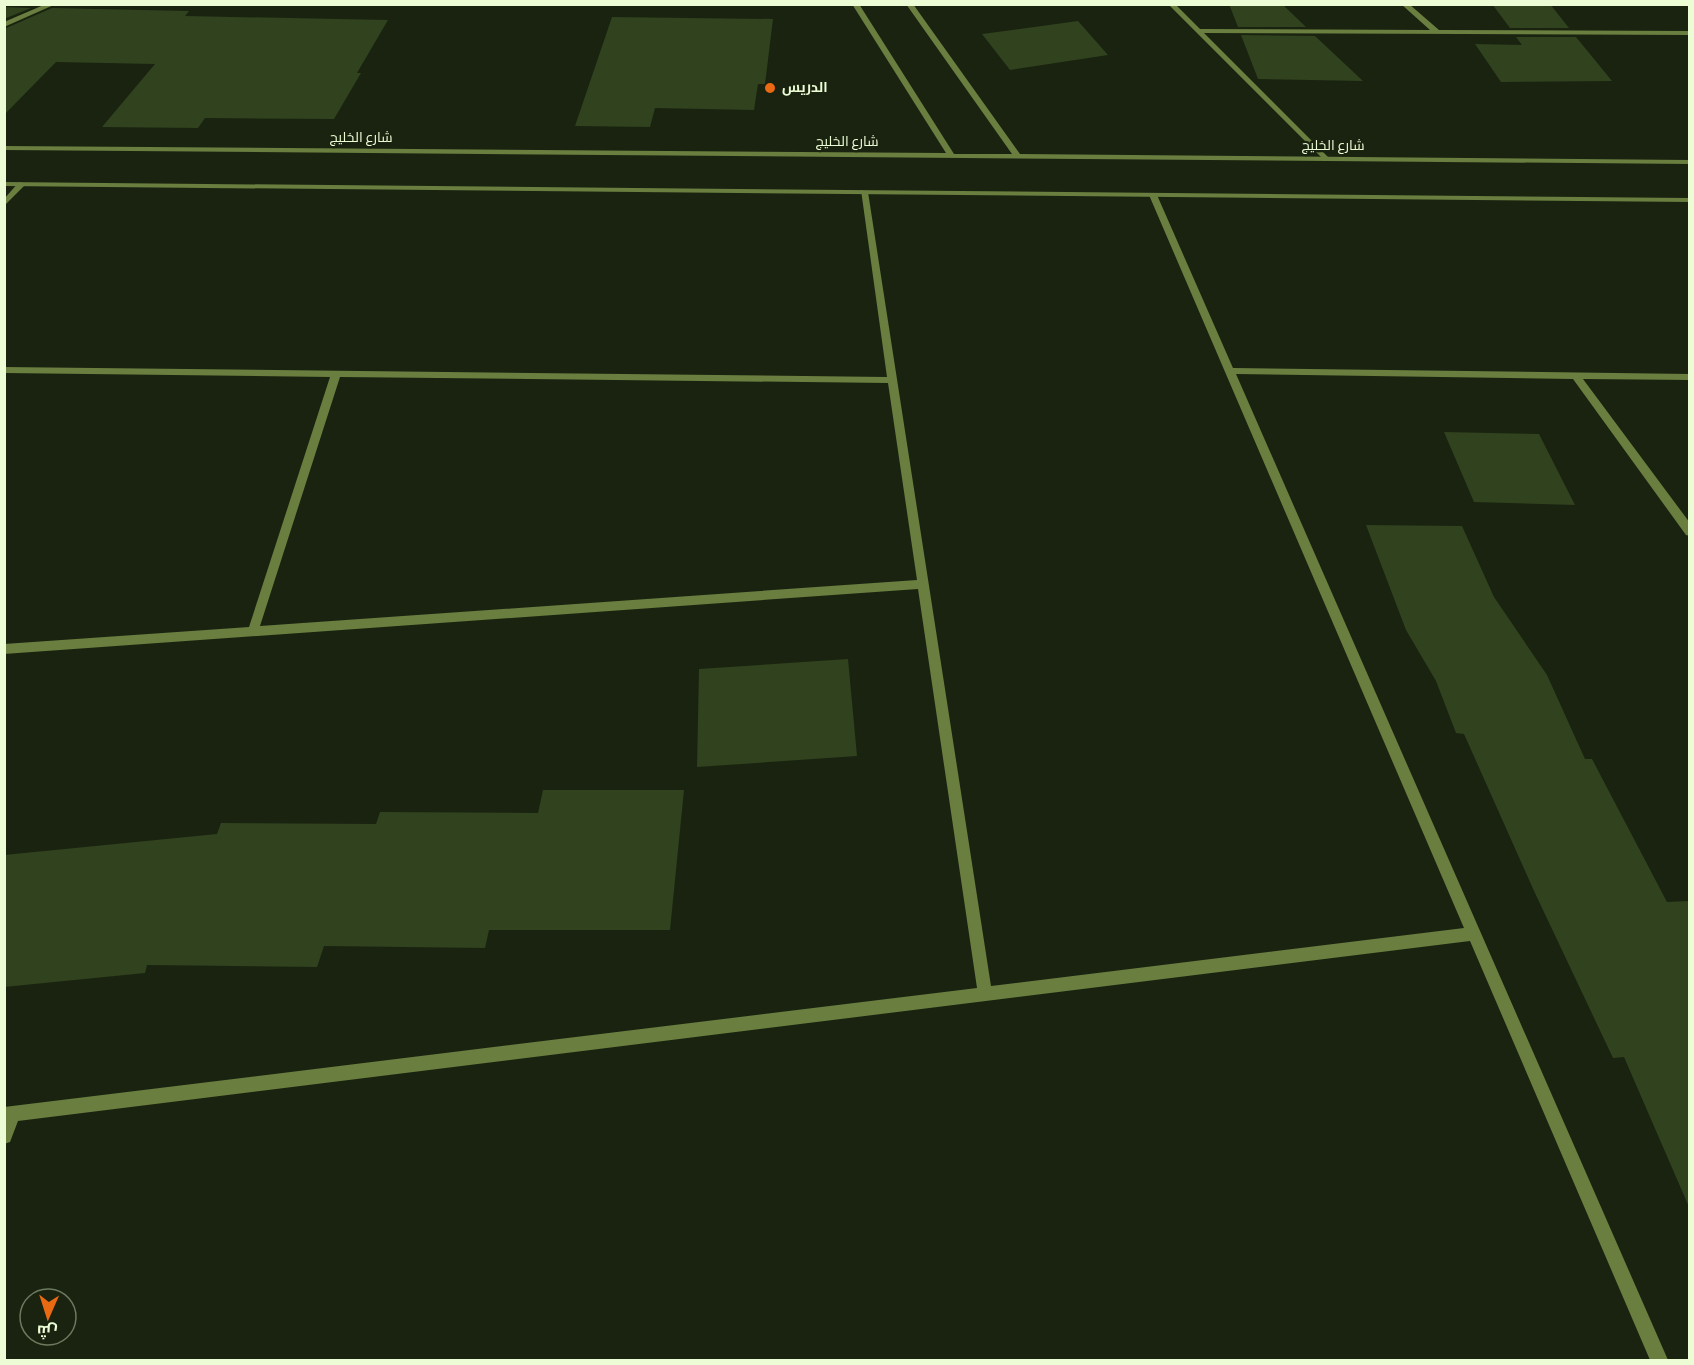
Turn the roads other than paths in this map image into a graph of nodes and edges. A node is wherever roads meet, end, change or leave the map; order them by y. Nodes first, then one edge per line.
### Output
1 (53, 4) edge
2 (855, 4) edge
3 (909, 4) edge
4 (1171, 4) edge
5 (1404, 4) edge
6 (4, 25) edge
7 (1198, 31) junction
8 (1437, 32) junction
9 (1689, 33) edge
10 (4, 148) edge
11 (952, 156) junction
12 (1018, 157) junction
13 (1325, 159) junction
14 (1689, 162) edge
15 (4, 184) edge
16 (22, 184) junction
17 (864, 192) junction
18 (1153, 195) junction
19 (1689, 200) edge
20 (4, 204) edge
21 (4, 370) edge
22 (1230, 371) junction
23 (336, 374) junction
24 (1575, 375) junction
25 (1689, 377) edge
26 (892, 380) junction
27 (1689, 532) edge
28 (923, 584) junction
29 (253, 631) junction
30 (4, 649) edge
31 (1473, 934) junction
32 (985, 993) junction
33 (9, 1114) edge
34 (4, 1136) edge
35 (1659, 1360) edge

1 - 6 street
2 - 11 street
3 - 12 street
4 - 7 street
5 - 8 street
7 - 8 street
7 - 13 street
8 - 9 street
10 - 11 street, شارع الخليج
11 - 12 street, شارع الخليج
12 - 13 street, شارع الخليج
13 - 14 street, شارع الخليج
15 - 16 street
16 - 17 street
16 - 20 street
17 - 18 street
17 - 26 street
18 - 19 street
18 - 22 street
21 - 23 street
22 - 24 street
22 - 31 street
23 - 26 street
23 - 29 street
24 - 25 street
24 - 27 street
26 - 28 street
28 - 29 street
28 - 32 street
29 - 30 street
31 - 32 street
31 - 35 street
32 - 33 street
33 - 34 street

